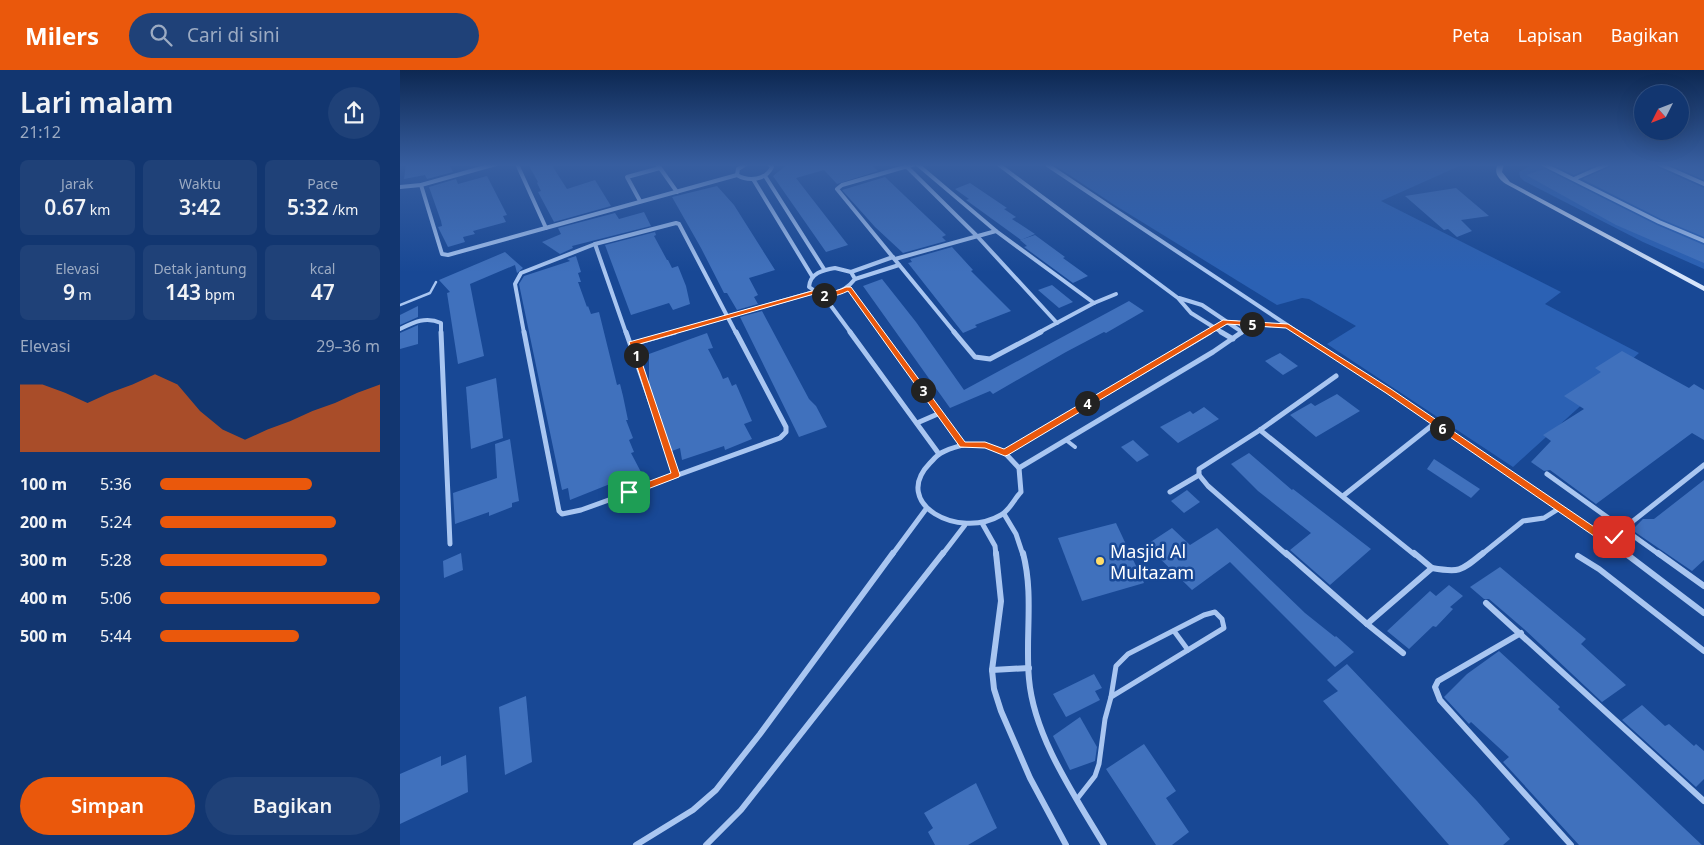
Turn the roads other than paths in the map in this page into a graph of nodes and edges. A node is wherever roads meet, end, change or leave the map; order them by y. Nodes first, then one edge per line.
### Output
1 (425, 200) edge
2 (533, 200) edge
3 (647, 200) edge
4 (766, 200) edge
5 (780, 200) edge
6 (846, 200) edge
7 (941, 200) edge
8 (960, 200) edge
9 (1047, 200) edge
10 (1100, 200) edge
11 (1540, 200) edge
12 (1616, 200) edge
13 (640, 202) joint
14 (546, 228) junction
15 (996, 230) junction
16 (977, 236) junction
17 (1704, 241) edge
18 (595, 244) junction
19 (894, 258) junction
20 (900, 264) junction
21 (824, 269) junction
22 (851, 272) junction
23 (812, 276) junction
24 (855, 279) junction
25 (436, 282) dead end
26 (849, 288) junction
27 (1704, 289) edge
28 (814, 292) junction
29 (1116, 294) dead end
30 (824, 295) junction
31 (1178, 298) junction
32 (1094, 303) junction
33 (400, 305) edge
34 (727, 316) junction
35 (1226, 322) junction
36 (1057, 323) junction
37 (1241, 324) junction
38 (1288, 326) junction
39 (1216, 328) junction
40 (400, 329) edge
41 (1242, 332) junction
42 (1232, 338) junction
43 (632, 344) junction
44 (1336, 376) dead end
45 (940, 413) junction
46 (917, 423) junction
47 (1435, 423) junction
48 (1260, 430) junction
49 (1066, 440) junction
50 (963, 445) junction
51 (1075, 448) dead end
52 (1005, 453) junction
53 (939, 454) junction
54 (1704, 465) edge
55 (1019, 468) junction
56 (1547, 474) dead end
57 (676, 475) junction
58 (1199, 475) junction
59 (1170, 492) dead end
60 (1343, 496) junction
61 (1560, 508) junction
62 (926, 509) junction
63 (1004, 514) junction
64 (982, 524) junction
65 (965, 525) junction
66 (1623, 529) junction
67 (1610, 542) junction
68 (450, 544) dead end
69 (1578, 556) dead end
70 (1432, 568) junction
71 (1704, 586) edge
72 (1486, 603) dead end
73 (1704, 613) edge
74 (1367, 624) junction
75 (1174, 631) junction
76 (1521, 633) junction
77 (1188, 650) junction
78 (1704, 651) edge
79 (1403, 653) dead end
80 (1029, 668) junction
81 (992, 670) junction
82 (1111, 697) junction
83 (1078, 799) junction
84 (1704, 801) edge
85 (636, 845) edge
86 (706, 845) edge
87 (1066, 845) edge
88 (1104, 845) edge
89 (1570, 845) edge

1 - 14 street
2 - 14 street
3 - 13 street
4 - 23 street
5 - 21 street
6 - 19 street
7 - 16 street
8 - 15 street
9 - 31 street
10 - 38 street
11 - 27 street
12 - 17 street
13 - 14 street
15 - 16 street
15 - 32 street
16 - 19 street
16 - 36 street
18 - 34 street
18 - 43 street
18 - 57 street
19 - 20 street
19 - 22 street
20 - 24 street
20 - 36 street
21 - 22 street
21 - 23 street
22 - 24 street
23 - 28 street
24 - 26 street
25 - 33 lane
26 - 30 street
26 - 45 street
28 - 30 street
28 - 34 street
29 - 32 street
30 - 46 street
31 - 35 street
31 - 39 street
32 - 36 street
34 - 43 street
34 - 57 street
35 - 37 street
35 - 39 street
35 - 41 street
37 - 38 street
37 - 41 street
38 - 47 street
39 - 42 street
39 - 52 street
40 - 68 street
41 - 42 street
42 - 49 street
43 - 57 street
44 - 48 street
45 - 46 street
45 - 50 street
46 - 53 street
47 - 60 street
47 - 61 street
48 - 58 street
48 - 60 street
49 - 51 lane
49 - 55 street
50 - 52 street
50 - 53 street
52 - 55 street
53 - 62 street
54 - 66 street
55 - 63 street
56 - 66 street
58 - 59 street
58 - 74 street
60 - 70 street
61 - 67 street
61 - 70 street
62 - 65 street
62 - 85 street
63 - 64 street
63 - 80 street
64 - 65 street
64 - 81 street
65 - 86 street
66 - 67 street
66 - 71 street
67 - 73 street
69 - 78 street
70 - 74 street
72 - 76 street
74 - 79 street
75 - 77 lane
75 - 77 lane
75 - 82 lane
76 - 84 street
76 - 89 street
77 - 82 lane
80 - 81 street
80 - 83 street
81 - 87 street
82 - 83 lane
83 - 88 street

